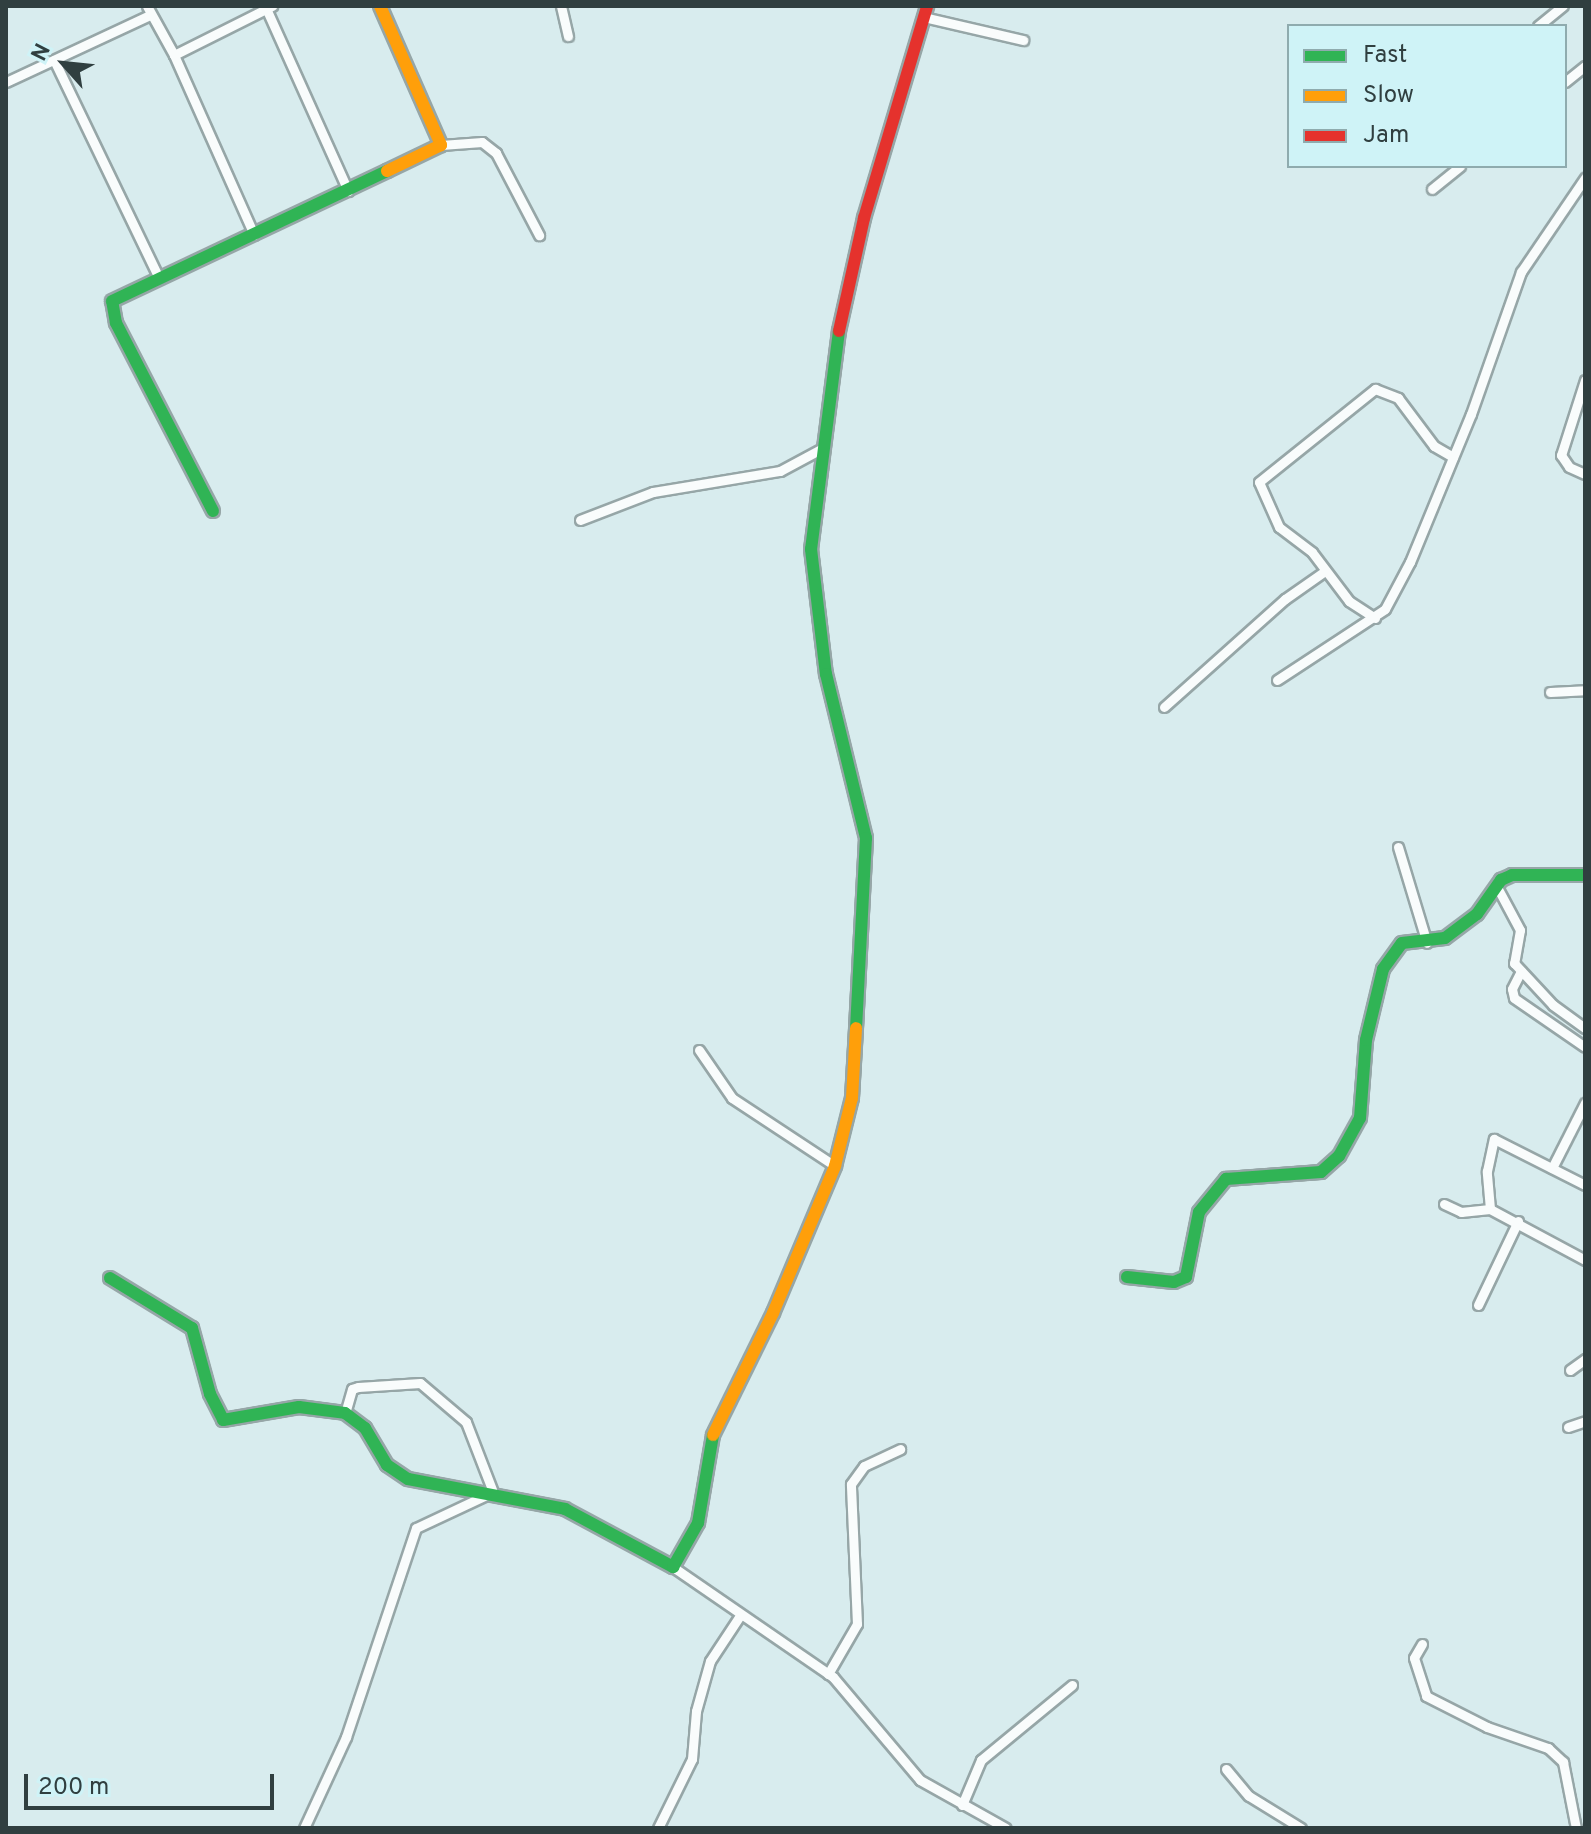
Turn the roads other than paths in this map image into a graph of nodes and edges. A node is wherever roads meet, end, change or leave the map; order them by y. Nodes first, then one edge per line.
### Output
1 (380, 6) edge
2 (561, 6) edge
3 (1563, 6) edge
4 (268, 7) edge
5 (148, 10) edge
6 (925, 12) edge
7 (1540, 24) edge
8 (568, 36) dead end
9 (1023, 40) dead end
10 (174, 55) junction
11 (54, 60) junction
12 (1585, 66) edge
13 (1567, 80) edge
14 (6, 82) edge
15 (441, 145) junction
16 (1458, 168) edge
17 (1585, 178) edge
18 (1432, 189) dead end
19 (348, 191) junction
20 (254, 235) junction
21 (539, 235) dead end
22 (159, 278) junction
23 (1585, 380) edge
24 (821, 449) junction
25 (1453, 457) junction
26 (1585, 474) edge
27 (213, 511) dead end
28 (580, 520) dead end
29 (1325, 571) junction
30 (1375, 618) junction
31 (1277, 680) dead end
32 (1585, 690) edge
33 (1550, 692) dead end
34 (1164, 707) dead end
35 (1398, 847) dead end
36 (1585, 875) edge
37 (1497, 887) junction
38 (1427, 943) junction
39 (1521, 971) junction
40 (1585, 1028) edge
41 (1585, 1047) edge
42 (699, 1050) dead end
43 (1585, 1103) edge
44 (835, 1166) junction
45 (1552, 1168) junction
46 (1585, 1185) edge
47 (1444, 1204) dead end
48 (1490, 1209) junction
49 (1518, 1221) junction
50 (1585, 1260) edge
51 (1127, 1277) dead end
52 (110, 1278) dead end
53 (1478, 1305) dead end
54 (1585, 1359) edge
55 (1570, 1370) dead end
56 (345, 1413) junction
57 (1585, 1421) edge
58 (1568, 1427) dead end
59 (900, 1449) dead end
60 (493, 1492) junction
61 (673, 1567) junction
62 (739, 1617) junction
63 (1422, 1644) dead end
64 (828, 1674) junction
65 (1072, 1685) dead end
66 (1226, 1769) dead end
67 (962, 1805) junction
68 (304, 1828) edge
69 (658, 1828) edge
70 (1006, 1828) edge
71 (1301, 1828) edge
72 (1576, 1828) edge

1 - 15 street
2 - 8 street
3 - 7 street
4 - 10 street
4 - 19 street
5 - 10 street
5 - 11 street
6 - 9 street
6 - 24 street
10 - 20 street
11 - 14 street
11 - 22 street
12 - 13 street
15 - 19 street
15 - 21 street
16 - 18 street
17 - 25 street
19 - 20 street
20 - 22 street
22 - 27 street
23 - 26 street
24 - 28 street
24 - 44 street
25 - 29 street
25 - 30 street
29 - 30 street
29 - 34 street
30 - 31 street
32 - 33 street
35 - 38 street
36 - 37 street
37 - 38 street
37 - 39 street
38 - 51 street
39 - 40 street
39 - 41 street
42 - 44 street
43 - 45 street
44 - 61 street
45 - 46 street
45 - 48 street
47 - 48 street
48 - 49 street
49 - 50 street
49 - 53 street
52 - 56 street
54 - 55 street
56 - 60 street
56 - 60 street
57 - 58 street
59 - 64 street
60 - 61 street
60 - 68 street
61 - 62 street
62 - 64 street
62 - 69 street
63 - 72 street
64 - 67 street
65 - 67 street
66 - 71 street
67 - 70 street

